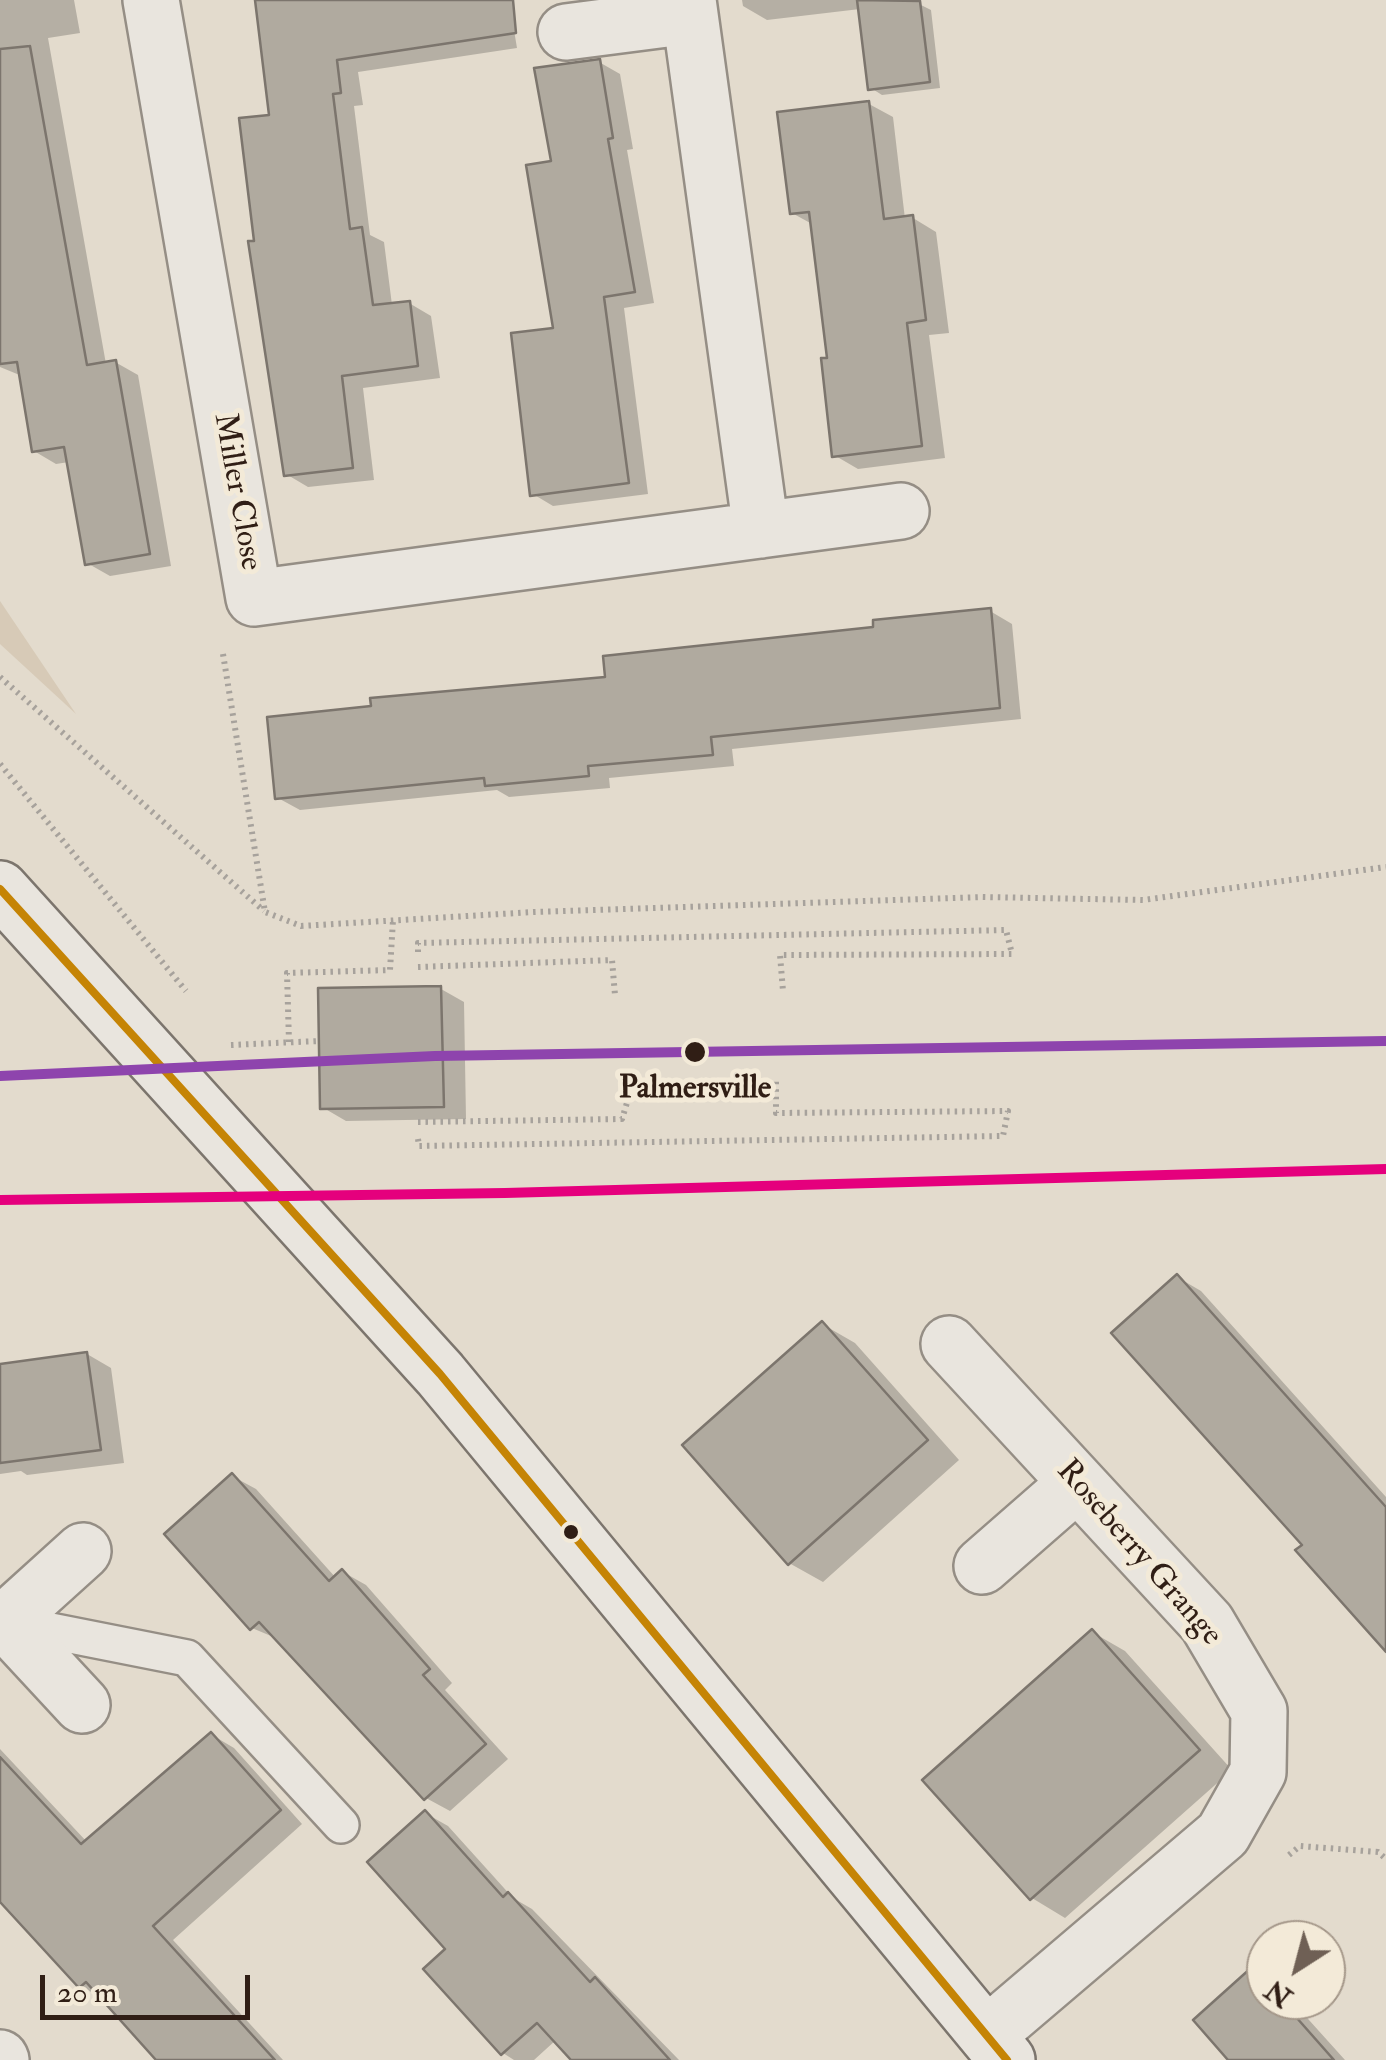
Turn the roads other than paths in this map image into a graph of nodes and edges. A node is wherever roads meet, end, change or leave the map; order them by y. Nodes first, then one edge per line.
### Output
1 (151, 0) edge
2 (689, 8) edge
3 (566, 32) dead end
4 (901, 511) dead end
5 (761, 530) junction
6 (0, 889) edge
7 (949, 1344) dead end
8 (1078, 1484) junction
9 (82, 1551) dead end
10 (982, 1566) dead end
11 (2, 1624) edge
12 (82, 1705) dead end
13 (341, 1825) dead end
14 (997, 2048) edge

1 - 5 street, Miller Close
2 - 3 street
2 - 5 street
4 - 5 street, Miller Close
6 - 14 street
7 - 8 street, Roseberry Grange
8 - 10 street
8 - 14 street, Roseberry Grange
9 - 11 street
11 - 12 street
11 - 13 lane

